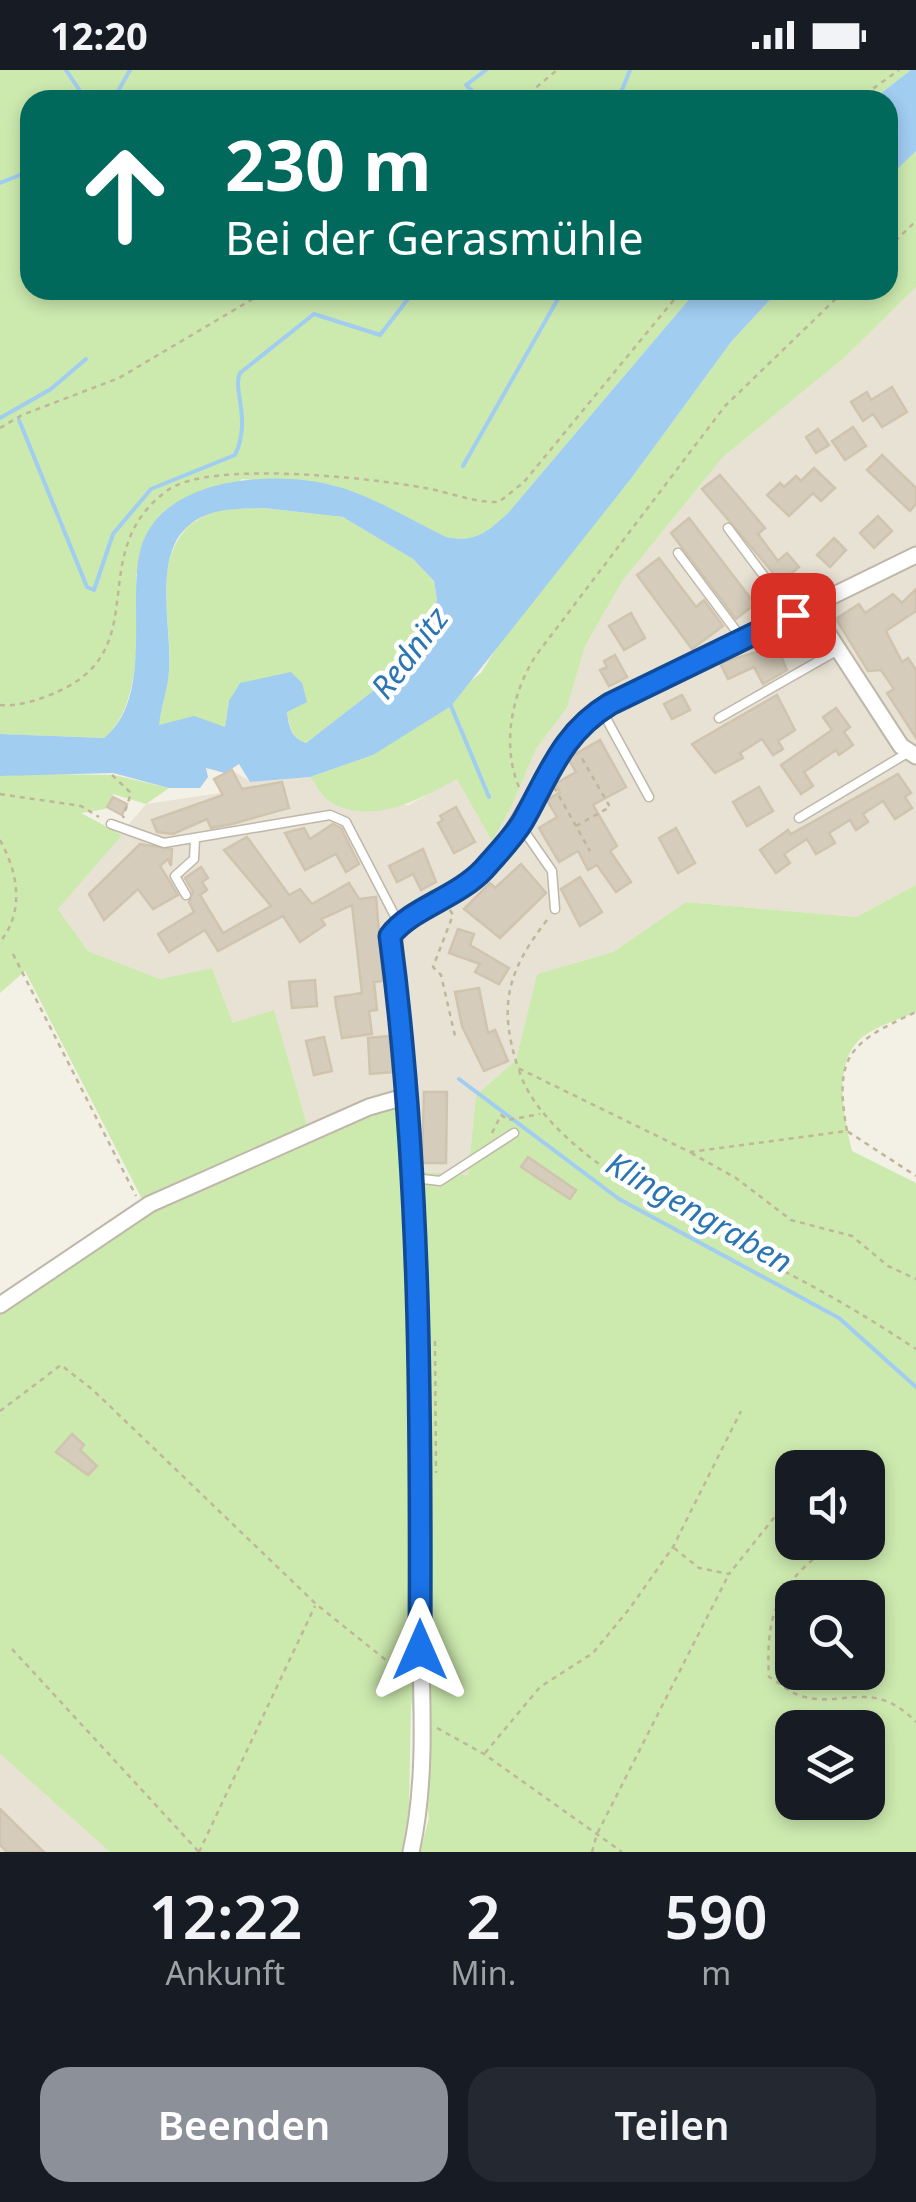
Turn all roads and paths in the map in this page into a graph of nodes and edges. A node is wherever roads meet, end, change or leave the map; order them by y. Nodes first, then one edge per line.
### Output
1 (557, 70) edge
2 (899, 70) edge
3 (533, 90) edge
4 (871, 90) edge
5 (916, 221) edge
6 (898, 238) edge
7 (251, 300) edge
8 (673, 300) edge
9 (834, 300) edge
10 (0, 428) edge
11 (728, 528) dead end
12 (678, 554) dead end
13 (916, 556) edge
14 (810, 606) junction
15 (793, 615) junction
16 (743, 640) junction
17 (838, 650) junction
18 (0, 705) edge
19 (601, 710) junction
20 (719, 718) dead end
21 (568, 738) junction
22 (912, 754) edge
23 (112, 776) dead end
24 (544, 777) junction
25 (0, 794) edge
26 (649, 797) dead end
27 (529, 810) junction
28 (799, 818) dead end
29 (520, 825) junction
30 (114, 826) junction
31 (576, 826) junction
32 (195, 839) junction
33 (0, 840) edge
34 (590, 851) dead end
35 (186, 895) dead end
36 (446, 899) junction
37 (555, 909) joint
38 (399, 924) junction
39 (0, 942) edge
40 (12, 954) dead end
41 (916, 1012) edge
42 (455, 1036) dead end
43 (518, 1068) junction
44 (404, 1097) junction
45 (542, 1114) junction
46 (848, 1131) junction
47 (514, 1133) dead end
48 (491, 1145) junction
49 (690, 1152) junction
50 (409, 1170) junction
51 (916, 1176) edge
52 (150, 1204) junction
53 (916, 1278) edge
54 (0, 1304) edge
55 (916, 1349) edge
56 (0, 1411) edge
57 (741, 1411) dead end
58 (775, 1516) edge
59 (673, 1547) junction
60 (812, 1560) edge
61 (729, 1574) junction
62 (316, 1604) junction
63 (12, 1648) dead end
64 (420, 1688) junction
65 (916, 1722) edge
66 (419, 1726) junction
67 (484, 1754) junction
68 (597, 1834) junction
69 (199, 1852) edge
70 (411, 1852) edge
71 (592, 1852) edge
72 (622, 1852) edge

1 - 3 path
2 - 4 path
5 - 6 path
7 - 10 path
8 - 18 path
9 - 27 path
11 - 15 lane
12 - 16 lane
13 - 14 street
14 - 15 street
14 - 17 street
15 - 16 street
16 - 19 street
17 - 20 lane
17 - 22 street
19 - 21 street
19 - 26 lane
21 - 24 street
21 - 31 path
22 - 28 lane
23 - 30 path
24 - 27 street
24 - 31 path
25 - 30 path
27 - 29 street
29 - 36 street
29 - 37 lane
30 - 32 lane
31 - 34 path
32 - 35 lane
32 - 38 lane
33 - 39 path
36 - 38 street
36 - 42 path
37 - 43 path
38 - 44 street
40 - 52 path
41 - 46 path
43 - 45 path
43 - 49 path
44 - 50 street
44 - 52 street
45 - 48 path
45 - 55 path
46 - 49 path
46 - 51 path
47 - 48 lane
48 - 50 lane
49 - 53 path
50 - 64 street
52 - 54 street
56 - 62 path
57 - 59 path
58 - 61 path
59 - 61 path
59 - 67 path
60 - 65 path
61 - 68 path
62 - 64 path
62 - 69 path
63 - 69 path
64 - 66 street
66 - 67 path
66 - 70 street
67 - 68 path
68 - 71 path
68 - 72 path

